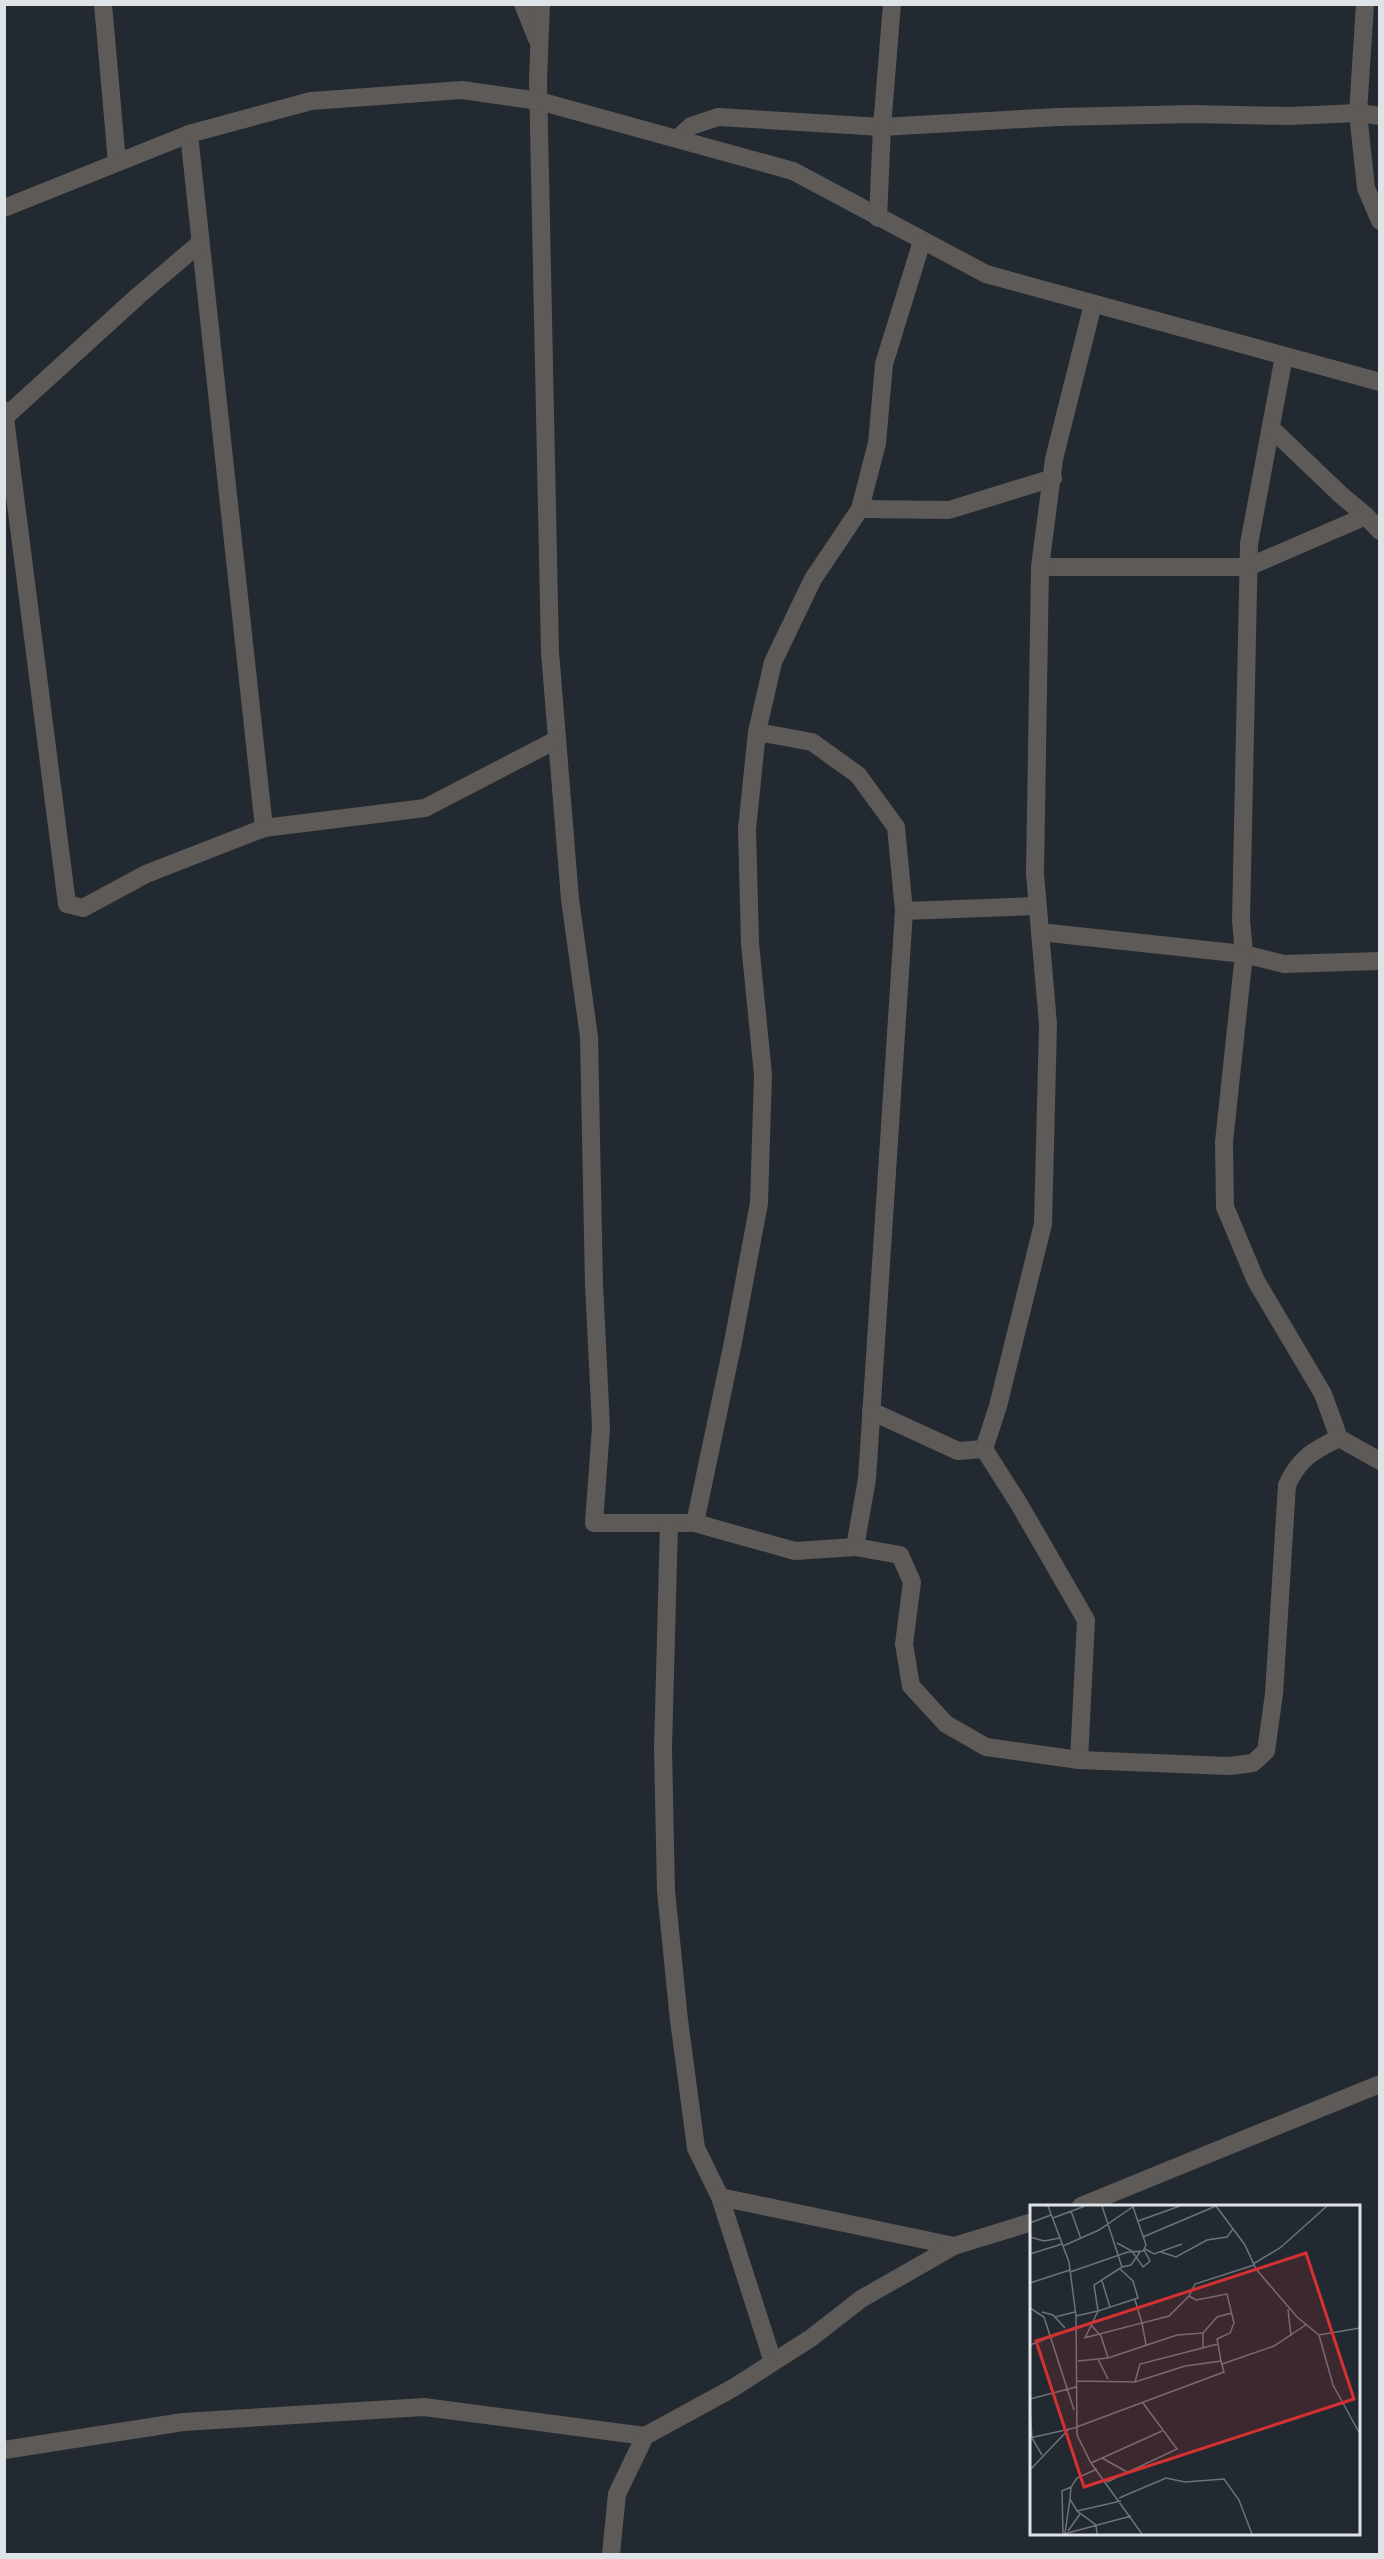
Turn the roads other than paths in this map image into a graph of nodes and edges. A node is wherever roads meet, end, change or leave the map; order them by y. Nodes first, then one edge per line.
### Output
1 (103, 4) edge
2 (523, 4) edge
3 (542, 4) edge
4 (892, 4) edge
5 (1365, 4) edge
6 (539, 45) junction
7 (539, 101) junction
8 (1358, 113) junction
9 (1380, 116) edge
10 (882, 127) junction
11 (189, 134) junction
12 (678, 139) junction
13 (117, 162) junction
14 (4, 208) edge
15 (878, 218) junction
16 (1380, 221) edge
17 (922, 241) junction
18 (200, 243) junction
19 (1093, 304) junction
20 (1284, 356) junction
21 (1380, 382) edge
22 (5, 414) edge
23 (1271, 428) junction
24 (1053, 478) junction
25 (860, 509) junction
26 (1366, 516) junction
27 (1380, 531) edge
28 (1040, 567) junction
29 (1248, 567) junction
30 (757, 732) junction
31 (556, 740) junction
32 (264, 828) junction
33 (1037, 906) junction
34 (904, 911) junction
35 (1040, 932) junction
36 (1244, 954) junction
37 (1380, 961) edge
38 (871, 1411) junction
39 (1339, 1437) junction
40 (984, 1449) junction
41 (1380, 1461) edge
42 (695, 1523) junction
43 (669, 1524) junction
44 (855, 1547) junction
45 (1079, 1760) junction
46 (1380, 2084) edge
47 (720, 2197) junction
48 (1083, 2205) edge
49 (1030, 2223) edge
50 (954, 2246) junction
51 (773, 2362) junction
52 (645, 2436) junction
53 (4, 2450) edge
54 (610, 2554) edge

1 - 13 street
2 - 6 street
3 - 6 street
4 - 10 street
5 - 8 street
6 - 7 street
7 - 11 street
7 - 12 street
7 - 31 street
8 - 9 street
8 - 10 street
8 - 16 street
10 - 12 street
10 - 15 street
11 - 13 street
11 - 18 street
12 - 15 street
13 - 14 street
15 - 17 street
17 - 19 street
17 - 25 street
18 - 22 street
18 - 32 street
19 - 20 street
19 - 24 street
20 - 21 street
20 - 23 street
22 - 32 street
23 - 26 street
23 - 29 street
24 - 25 street
24 - 28 street
25 - 30 street
26 - 27 street
26 - 29 street
28 - 29 street
28 - 33 street
29 - 36 street
30 - 34 street
30 - 42 street
31 - 32 street
31 - 43 street
33 - 34 street
33 - 35 street
34 - 38 street
35 - 36 street
35 - 40 street
36 - 37 street
36 - 39 street
38 - 40 street
38 - 44 street
39 - 41 street
39 - 45 street
40 - 45 street
42 - 43 street
42 - 44 street
43 - 47 street
44 - 45 street
46 - 48 street
47 - 50 street
47 - 51 street
49 - 50 street
50 - 51 street
51 - 52 street
52 - 53 street
52 - 54 street

